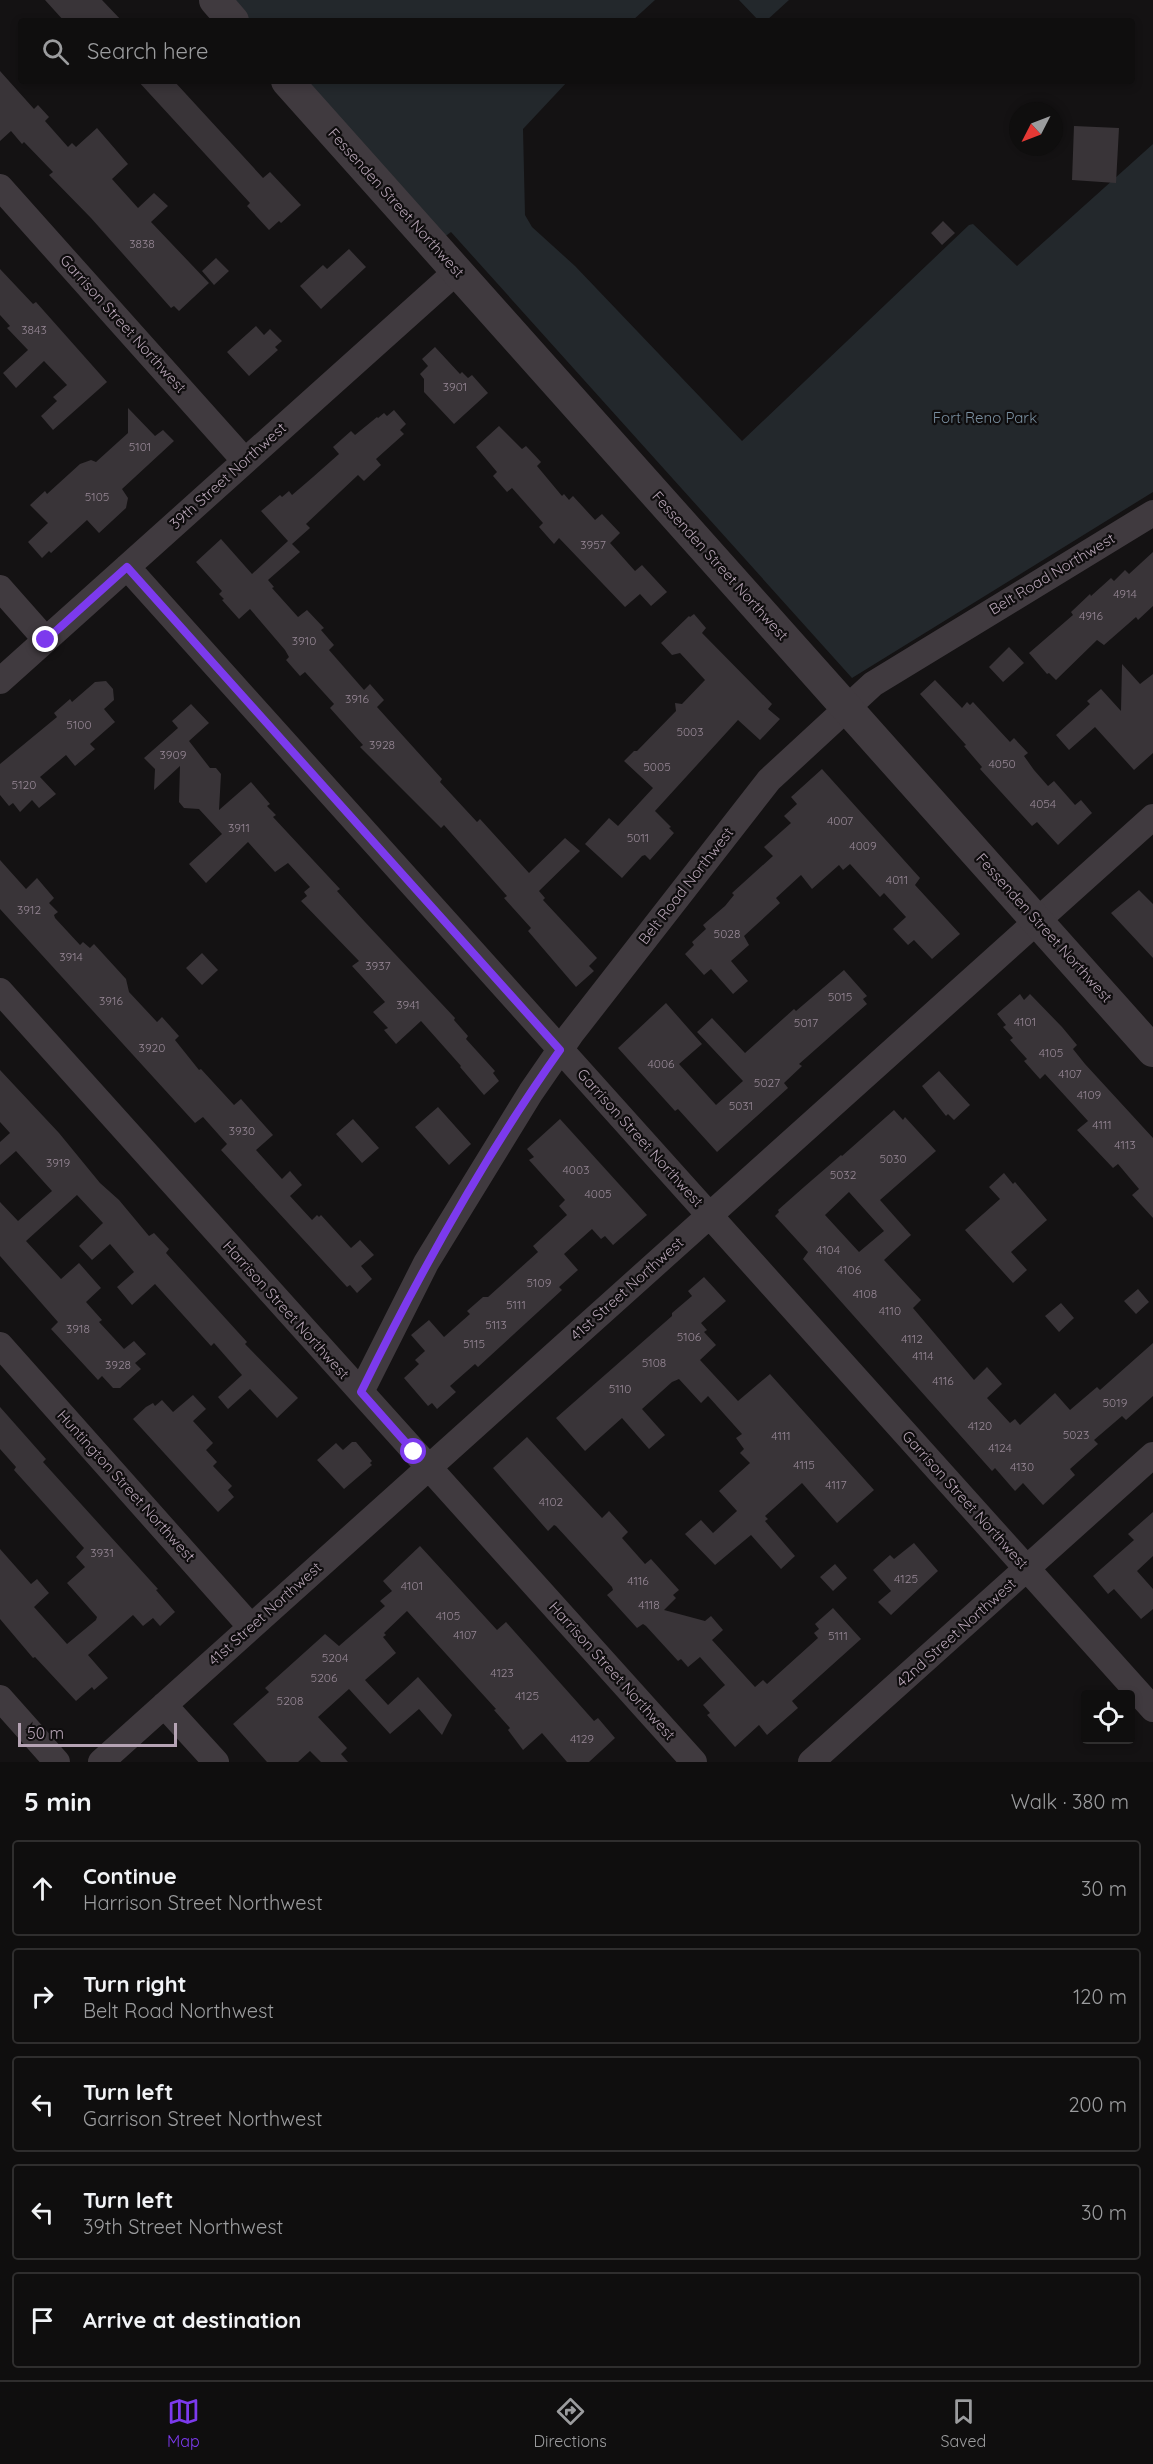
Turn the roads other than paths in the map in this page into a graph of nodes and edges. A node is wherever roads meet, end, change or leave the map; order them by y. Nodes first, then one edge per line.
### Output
1 (215, 0) edge
2 (230, 18) edge
3 (290, 84) edge
4 (0, 187) edge
5 (457, 271) junction
6 (245, 461) junction
7 (1153, 513) edge
8 (127, 567) junction
9 (0, 588) edge
10 (46, 640) junction
11 (0, 681) edge
12 (847, 708) junction
13 (1153, 817) edge
14 (1037, 921) junction
15 (0, 991) edge
16 (560, 1050) junction
17 (1153, 1051) edge
18 (709, 1215) junction
19 (0, 1345) edge
20 (361, 1392) junction
21 (1153, 1455) edge
22 (429, 1467) junction
23 (1027, 1569) junction
24 (252, 1627) junction
25 (0, 1698) edge
26 (164, 1705) junction
27 (1153, 1709) edge
28 (57, 1762) edge
29 (101, 1762) edge
30 (216, 1762) edge
31 (694, 1762) edge
32 (812, 1762) edge

1 - 2 street
3 - 5 street, Fessenden Street Northwest
4 - 6 street, Garrison Street Northwest
5 - 6 street, 39th Street Northwest
5 - 12 street, Fessenden Street Northwest
6 - 8 street, 39th Street Northwest
7 - 12 street, Belt Road Northwest
8 - 10 street, 39th Street Northwest
8 - 16 street, Garrison Street Northwest
9 - 10 street
10 - 11 street, 39th Street Northwest
12 - 14 street, Fessenden Street Northwest
12 - 16 street, Belt Road Northwest
13 - 14 street, 41st Street Northwest
14 - 17 street, Fessenden Street Northwest
14 - 18 street, 41st Street Northwest
15 - 20 street, Harrison Street Northwest
16 - 18 street, Garrison Street Northwest
16 - 20 street, Belt Road Northwest
18 - 22 street, 41st Street Northwest
18 - 23 street, Garrison Street Northwest
19 - 24 street, Huntington Street Northwest
20 - 22 street, Harrison Street Northwest
21 - 23 street, 42nd Street Northwest
22 - 24 street, 41st Street Northwest
22 - 31 street, Harrison Street Northwest
23 - 27 street, Garrison Street Northwest
23 - 32 street, 42nd Street Northwest
24 - 26 street, 41st Street Northwest
25 - 28 street
26 - 29 street, 41st Street Northwest
26 - 30 street

